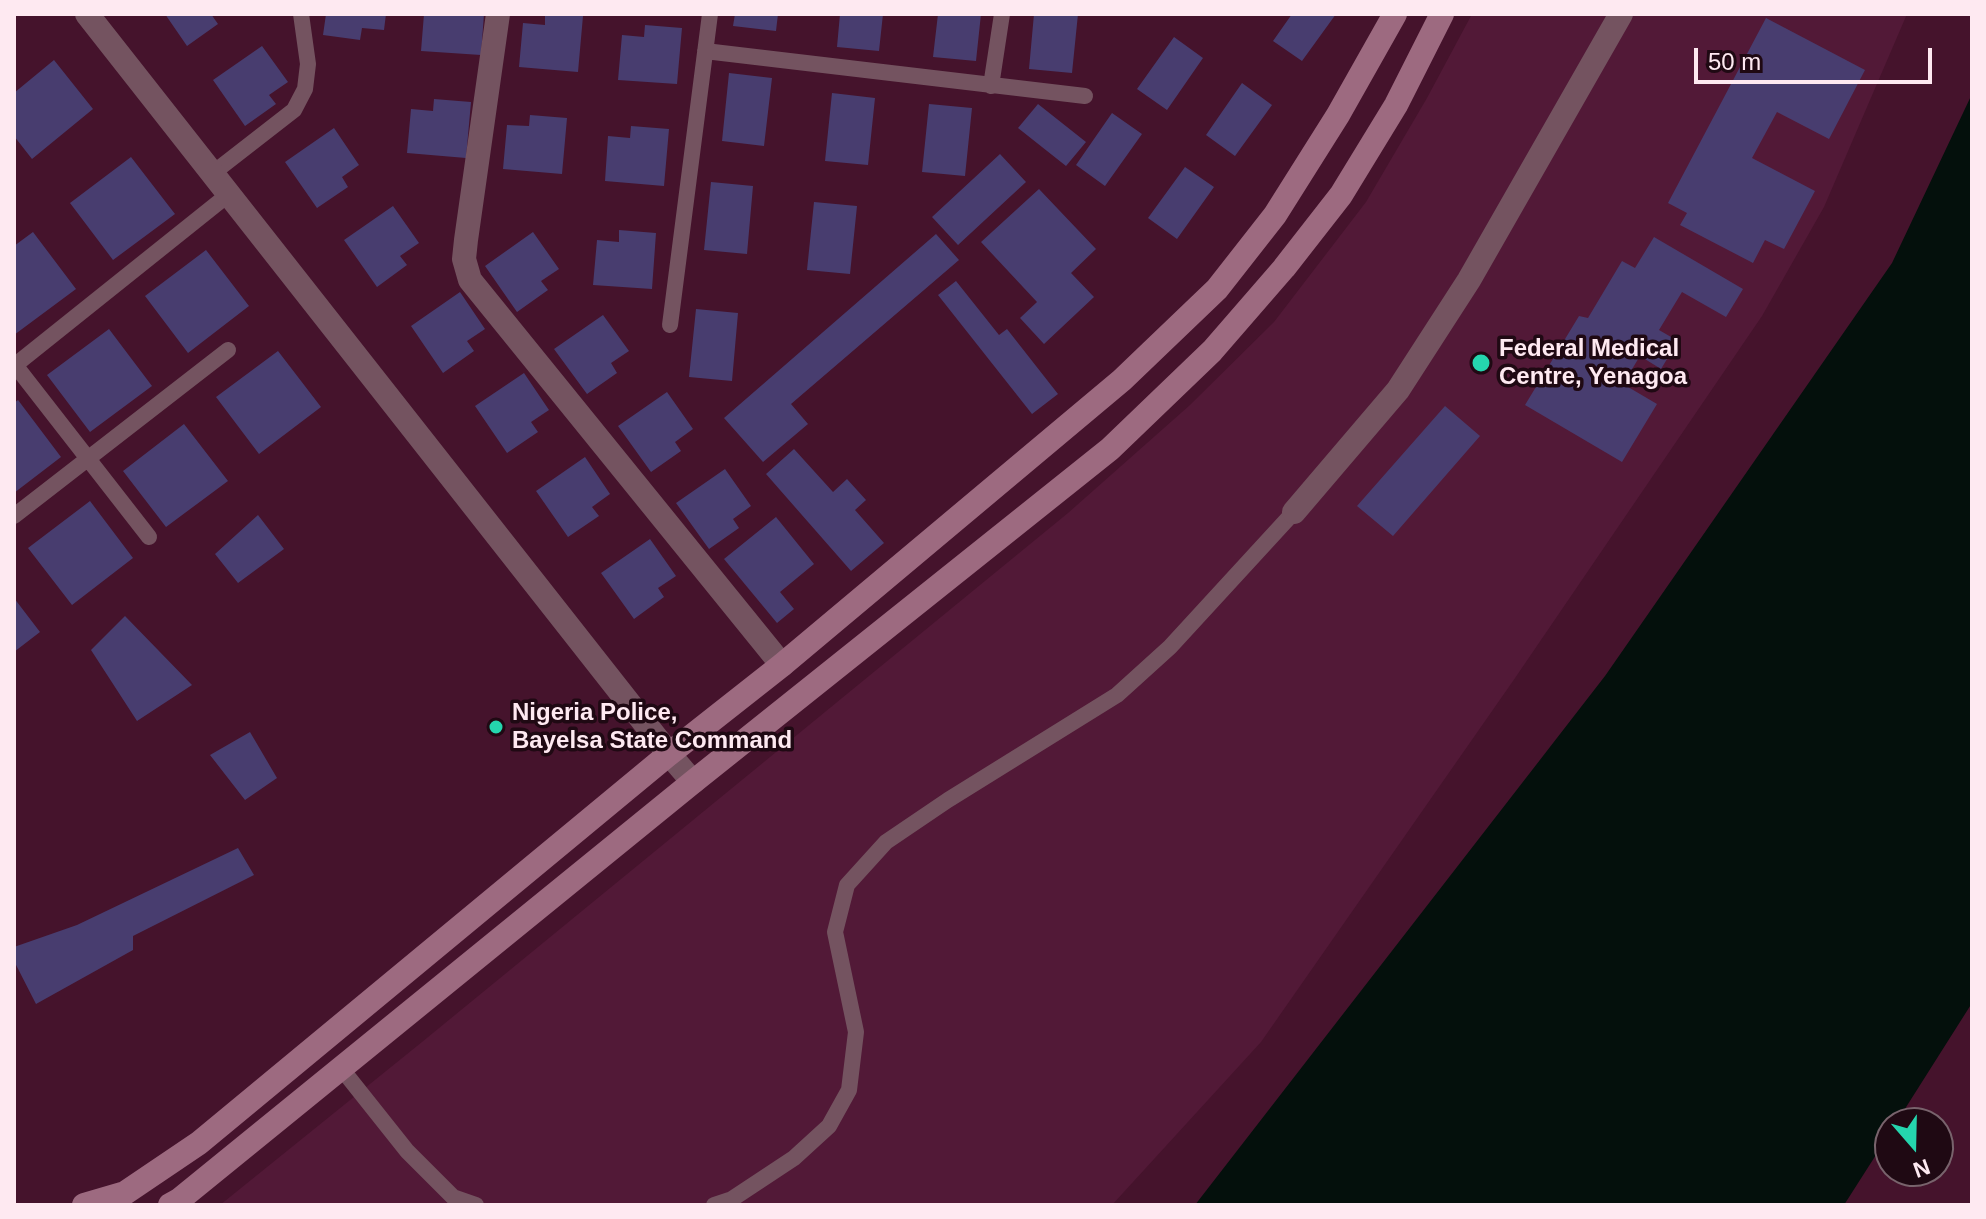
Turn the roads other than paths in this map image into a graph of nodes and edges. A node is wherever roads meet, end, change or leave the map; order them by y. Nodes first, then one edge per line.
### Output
1 (87, 14) edge
2 (301, 14) edge
3 (498, 14) edge
4 (710, 14) edge
5 (1002, 14) edge
6 (1395, 14) edge
7 (1442, 14) edge
8 (1621, 14) edge
9 (705, 51) junction
10 (991, 86) junction
11 (1085, 96) dead end
12 (213, 173) junction
13 (229, 194) junction
14 (670, 325) dead end
15 (228, 350) dead end
16 (14, 366) edge
17 (87, 458) junction
18 (1294, 512) joint
19 (14, 516) edge
20 (149, 537) dead end
21 (782, 665) junction
22 (669, 754) junction
23 (693, 782) junction
24 (341, 1068) junction
25 (84, 1205) edge
26 (170, 1205) edge
27 (476, 1205) edge
28 (714, 1205) edge

1 - 12 street
2 - 12 lane
3 - 21 street
4 - 9 lane
5 - 10 lane
6 - 21 street
7 - 23 street
8 - 18 street
9 - 10 lane
9 - 14 lane
10 - 11 lane
12 - 13 street
13 - 16 lane
13 - 22 street
15 - 17 lane
16 - 17 lane
17 - 19 lane
17 - 20 lane
18 - 28 lane
21 - 22 street
22 - 23 street
22 - 25 street
23 - 24 street
24 - 26 street
24 - 27 lane

